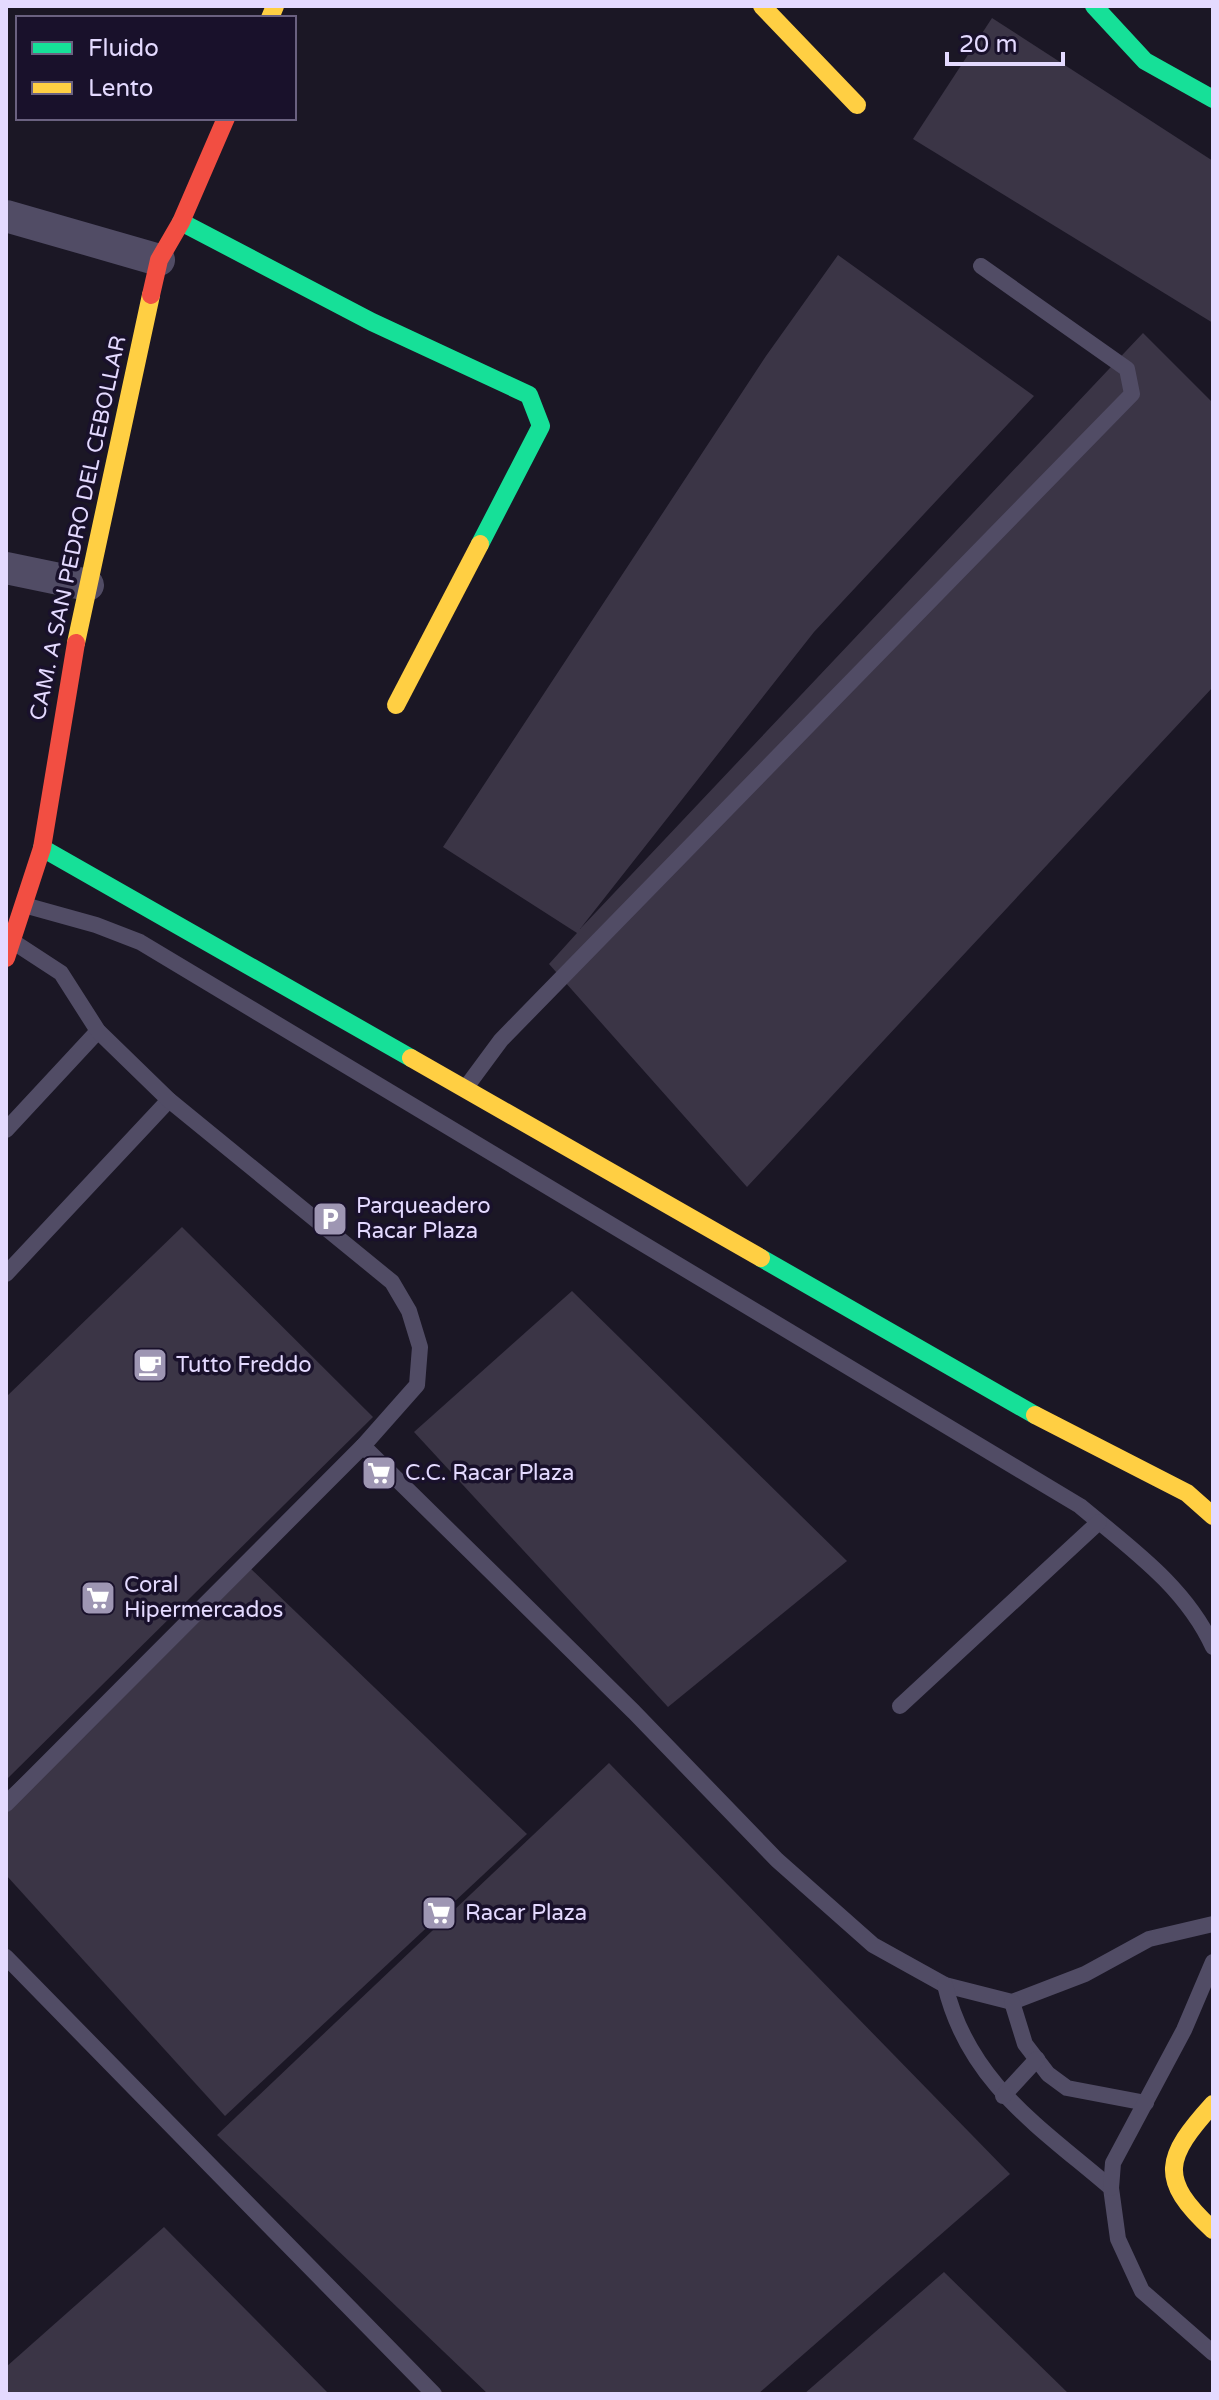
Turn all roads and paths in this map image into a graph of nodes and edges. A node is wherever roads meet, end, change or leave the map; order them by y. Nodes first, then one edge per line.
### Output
1 (762, 6) edge
2 (1094, 6) edge
3 (1213, 99) edge
4 (857, 105) dead end
5 (225, 120) edge
6 (6, 216) edge
7 (181, 222) junction
8 (159, 260) junction
9 (981, 266) dead end
10 (6, 568) edge
11 (88, 585) junction
12 (396, 705) dead end
13 (42, 848) junction
14 (23, 892) junction
15 (9, 949) edge
16 (98, 1031) junction
17 (463, 1091) junction
18 (169, 1100) junction
19 (6, 1130) edge
20 (6, 1274) edge
21 (363, 1446) junction
22 (1213, 1516) edge
23 (1099, 1522) junction
24 (1213, 1647) edge
25 (900, 1706) dead end
26 (6, 1804) edge
27 (1213, 1924) edge
28 (6, 1957) edge
29 (1213, 1962) edge
30 (945, 1985) junction
31 (1012, 2002) junction
32 (1037, 2059) junction
33 (1003, 2096) junction
34 (1146, 2103) junction
35 (1213, 2104) edge
36 (1111, 2188) junction
37 (1213, 2230) edge
38 (1213, 2353) edge
39 (434, 2394) edge

1 - 4 street
2 - 3 street
5 - 7 street, CAM. A SAN PEDRO DEL CEBOLLAR
6 - 8 street
7 - 8 street, CAM. A SAN PEDRO DEL CEBOLLAR
7 - 12 street
8 - 11 street, CAM. A SAN PEDRO DEL CEBOLLAR
9 - 17 lane
10 - 11 street
11 - 13 street, CAM. A SAN PEDRO DEL CEBOLLAR
13 - 14 street, CAM. A SAN PEDRO DEL CEBOLLAR
13 - 17 street
14 - 15 street, CAM. A SAN PEDRO DEL CEBOLLAR
14 - 23 lane
15 - 16 lane
16 - 18 lane
16 - 19 lane
17 - 22 street
18 - 20 lane
18 - 21 lane
21 - 26 lane
21 - 30 lane
23 - 24 lane
23 - 25 lane
27 - 31 lane
28 - 39 lane
29 - 34 lane
30 - 31 lane
30 - 33 lane
31 - 32 lane
32 - 33 lane
32 - 34 lane
33 - 36 lane
34 - 36 lane
35 - 37 street
36 - 38 lane

